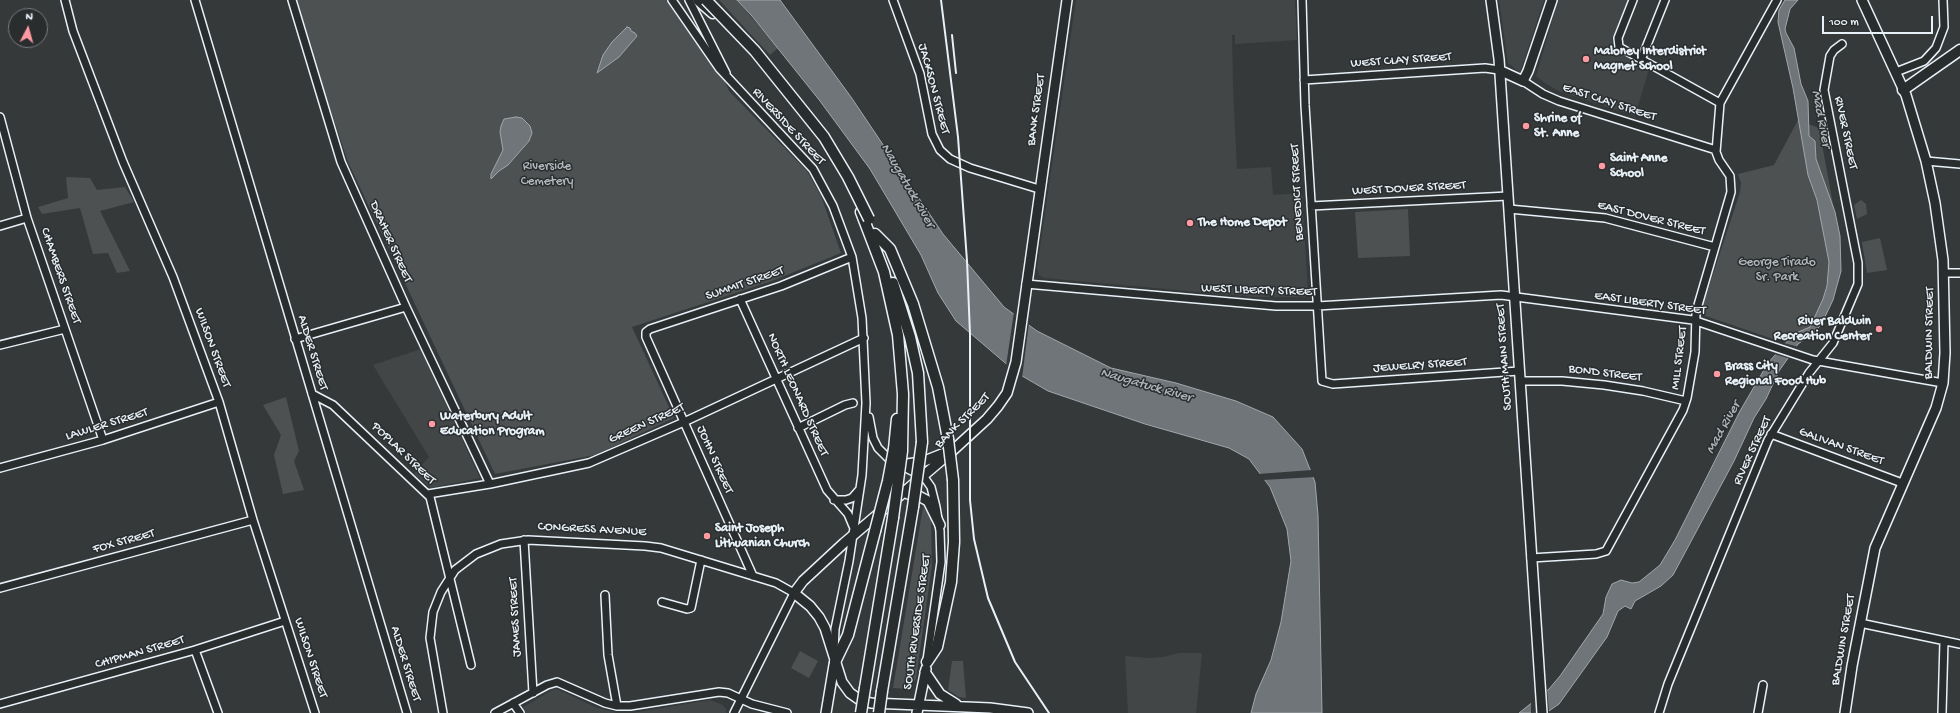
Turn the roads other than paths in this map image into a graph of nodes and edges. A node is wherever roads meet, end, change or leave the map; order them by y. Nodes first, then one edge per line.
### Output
1 (65, 0) edge
2 (195, 0) edge
3 (292, 0) edge
4 (672, 0) edge
5 (689, 0) edge
6 (698, 0) edge
7 (706, 0) edge
8 (710, 0) edge
9 (893, 0) edge
10 (1067, 0) edge
11 (1302, 0) edge
12 (1491, 0) edge
13 (1552, 0) edge
14 (1633, 0) edge
15 (1665, 0) edge
16 (1777, 0) edge
17 (1862, 0) edge
18 (1942, 0) edge
19 (1842, 44) dead end
20 (1960, 50) edge
21 (1641, 60) junction
22 (1499, 70) junction
23 (1896, 72) junction
24 (728, 79) junction
25 (1304, 80) junction
26 (1523, 81) junction
27 (1903, 90) junction
28 (791, 96) junction
29 (1720, 103) junction
30 (0, 117) edge
31 (1716, 150) junction
32 (1926, 161) junction
33 (1960, 164) edge
34 (1039, 189) junction
35 (1508, 196) junction
36 (1311, 206) junction
37 (1509, 208) junction
38 (27, 218) junction
39 (0, 226) edge
40 (875, 234) junction
41 (1715, 247) junction
42 (852, 257) junction
43 (1944, 273) junction
44 (1960, 273) edge
45 (1026, 284) junction
46 (1515, 298) junction
47 (740, 299) junction
48 (1317, 306) junction
49 (406, 308) junction
50 (1696, 321) junction
51 (65, 329) junction
52 (646, 332) joint
53 (864, 338) junction
54 (295, 339) junction
55 (0, 345) edge
56 (1820, 361) junction
57 (1519, 371) junction
58 (777, 379) junction
59 (1520, 381) junction
60 (1323, 383) joint
61 (1942, 383) junction
62 (312, 394) junction
63 (1686, 401) junction
64 (219, 402) junction
65 (853, 403) dead end
66 (866, 403) junction
67 (684, 422) junction
68 (798, 428) junction
69 (1771, 434) junction
70 (103, 440) junction
71 (954, 449) junction
72 (898, 450) junction
73 (899, 465) junction
74 (0, 468) edge
75 (923, 476) junction
76 (1902, 483) junction
77 (490, 484) junction
78 (861, 487) junction
79 (428, 494) junction
80 (899, 496) junction
81 (834, 500) junction
82 (253, 520) junction
83 (940, 525) junction
84 (853, 532) junction
85 (524, 540) junction
86 (1531, 558) junction
87 (701, 560) junction
88 (753, 576) junction
89 (450, 577) junction
90 (0, 588) edge
91 (794, 593) junction
92 (605, 595) dead end
93 (662, 602) dead end
94 (285, 621) junction
95 (1860, 623) junction
96 (1944, 641) junction
97 (1960, 644) edge
98 (196, 650) junction
99 (834, 662) junction
100 (471, 665) dead end
101 (926, 667) junction
102 (1763, 685) dead end
103 (533, 693) junction
104 (741, 698) junction
105 (513, 703) junction
106 (0, 704) edge
107 (617, 706) junction
108 (964, 706) junction
109 (918, 709) edge
110 (218, 713) edge
111 (316, 713) edge
112 (407, 713) edge
113 (443, 713) edge
114 (495, 713) edge
115 (520, 713) edge
116 (734, 713) edge
117 (787, 713) edge
118 (826, 713) edge
119 (861, 713) edge
120 (879, 713) edge
121 (1028, 713) edge
122 (1542, 713) edge
123 (1659, 713) edge
124 (1758, 713) edge
125 (1845, 713) edge
126 (1942, 713) edge

1 - 64 street, WILSON STREET
2 - 54 street, ALDER STREET
3 - 49 street, DRAHER STREET
4 - 24 street, RIVERSIDE STREET
5 - 24 street, RIVERSIDE STREET
6 - 28 highway, bridge
7 - 40 highway, bridge
8 - 28 highway, bridge
9 - 34 street, JACKSON STREET
10 - 34 main road, BANK STREET
11 - 25 street, BENEDICT STREET
12 - 22 main road, SOUTH MAIN STREET
13 - 26 main road
14 - 21 street
15 - 21 street
16 - 29 street
17 - 23 main road, BALDWIN STREET
18 - 23 street
19 - 56 street, RIVER STREET
20 - 27 highway
21 - 29 street
22 - 25 street, WEST CLAY STREET
22 - 26 main road, EAST CLAY STREET
22 - 35 main road, SOUTH MAIN STREET
23 - 27 main road, BALDWIN STREET
24 - 42 street, RIVERSIDE STREET
25 - 36 street, BENEDICT STREET
26 - 31 street, EAST CLAY STREET
27 - 32 main road, BALDWIN STREET
28 - 72 highway, bridge
29 - 31 street
30 - 38 street, CHAMBERS STREET
31 - 41 street, MILL STREET
32 - 33 street
32 - 43 main road, BALDWIN STREET
34 - 45 main road, BANK STREET
35 - 36 street, WEST DOVER STREET
35 - 37 main road, SOUTH MAIN STREET
36 - 48 street, BENEDICT STREET
37 - 41 street, EAST DOVER STREET
37 - 46 main road, SOUTH MAIN STREET
38 - 39 street
38 - 51 street, CHAMBERS STREET
40 - 101 highway, bridge
40 - 120 highway, bridge
41 - 50 street, MILL STREET
42 - 47 street, SUMMIT STREET
42 - 53 street, RIVERSIDE STREET
43 - 44 street
43 - 61 main road, BALDWIN STREET
45 - 48 street, WEST LIBERTY STREET
45 - 71 main road, BANK STREET
46 - 48 street, WEST LIBERTY STREET
46 - 50 street, EAST LIBERTY STREET
46 - 57 main road, SOUTH MAIN STREET
47 - 52 street, SUMMIT STREET
47 - 58 street, NORTH LEONARD STREET
48 - 60 street, BENEDICT STREET
49 - 54 street
49 - 77 street, DRAHER STREET
50 - 56 street, EAST LIBERTY STREET
50 - 63 street, MILL STREET
51 - 55 street
51 - 70 street, CHAMBERS STREET
52 - 67 street, JOHN STREET
53 - 58 street, GREEN STREET
53 - 66 street, RIVERSIDE STREET
54 - 62 street, ALDER STREET
56 - 61 street, EAST LIBERTY STREET
56 - 69 street, RIVER STREET
57 - 59 main road, SOUTH MAIN STREET
57 - 60 street, JEWELRY STREET
58 - 67 street, GREEN STREET
58 - 68 street, NORTH LEONARD STREET
59 - 63 street, BOND STREET
59 - 86 main road, SOUTH MAIN STREET
61 - 76 main road, BALDWIN STREET
62 - 79 street, POPLAR STREET
62 - 112 street, ALDER STREET
63 - 86 street, MILL STREET
64 - 70 street, LAWLER STREET
64 - 82 street, WILSON STREET
65 - 68 street
66 - 73 street, RIVERSIDE STREET
66 - 78 street, RIVERSIDE STREET
67 - 77 street, GREEN STREET
67 - 88 street, JOHN STREET
68 - 81 street, NORTH LEONARD STREET
69 - 76 street, GALIVAN STREET
69 - 123 street, RIVER STREET
70 - 74 street, LAWLER STREET
71 - 73 main road
71 - 75 main road, BANK STREET
72 - 99 highway, bridge
72 - 119 highway, bridge
73 - 75 street, RIVERSIDE STREET
75 - 80 main road, BANK STREET
75 - 83 street, SOUTH RIVERSIDE STREET
76 - 95 main road, BALDWIN STREET
77 - 79 street, GREEN STREET
78 - 81 street
78 - 84 street, RIVERSIDE STREET
79 - 89 street, POPLAR STREET
80 - 83 main road
80 - 84 main road, BANK STREET
81 - 84 street, NORTH LEONARD STREET
82 - 90 street, FOX STREET
82 - 94 street, WILSON STREET
83 - 101 street, SOUTH RIVERSIDE STREET
84 - 91 main road, BANK STREET
84 - 99 street
85 - 87 street, CONGRESS AVENUE
85 - 89 street, CONGRESS AVENUE
85 - 103 street, JAMES STREET
86 - 122 main road, SOUTH MAIN STREET
87 - 88 street, CONGRESS AVENUE
87 - 93 street
88 - 91 street, CONGRESS AVENUE
89 - 100 street, POPLAR STREET
89 - 113 street, CONGRESS AVENUE
91 - 99 main road, CONGRESS AVENUE
91 - 104 street, BANK STREET
92 - 107 street
94 - 98 street, CHIPMAN STREET
94 - 111 street, WILSON STREET
95 - 96 street
95 - 125 main road, BALDWIN STREET
96 - 97 street
96 - 126 street
98 - 106 street, CHIPMAN STREET
98 - 110 street
99 - 109 main road, CONGRESS AVENUE
99 - 118 main road
101 - 108 main road
101 - 109 main road, SOUTH RIVERSIDE STREET
102 - 124 street
103 - 105 street
103 - 107 street
104 - 107 street
104 - 116 street, BANK STREET
104 - 117 street
105 - 114 street
105 - 115 street
108 - 109 main road, CONGRESS AVENUE
108 - 121 main road, CONGRESS AVENUE

